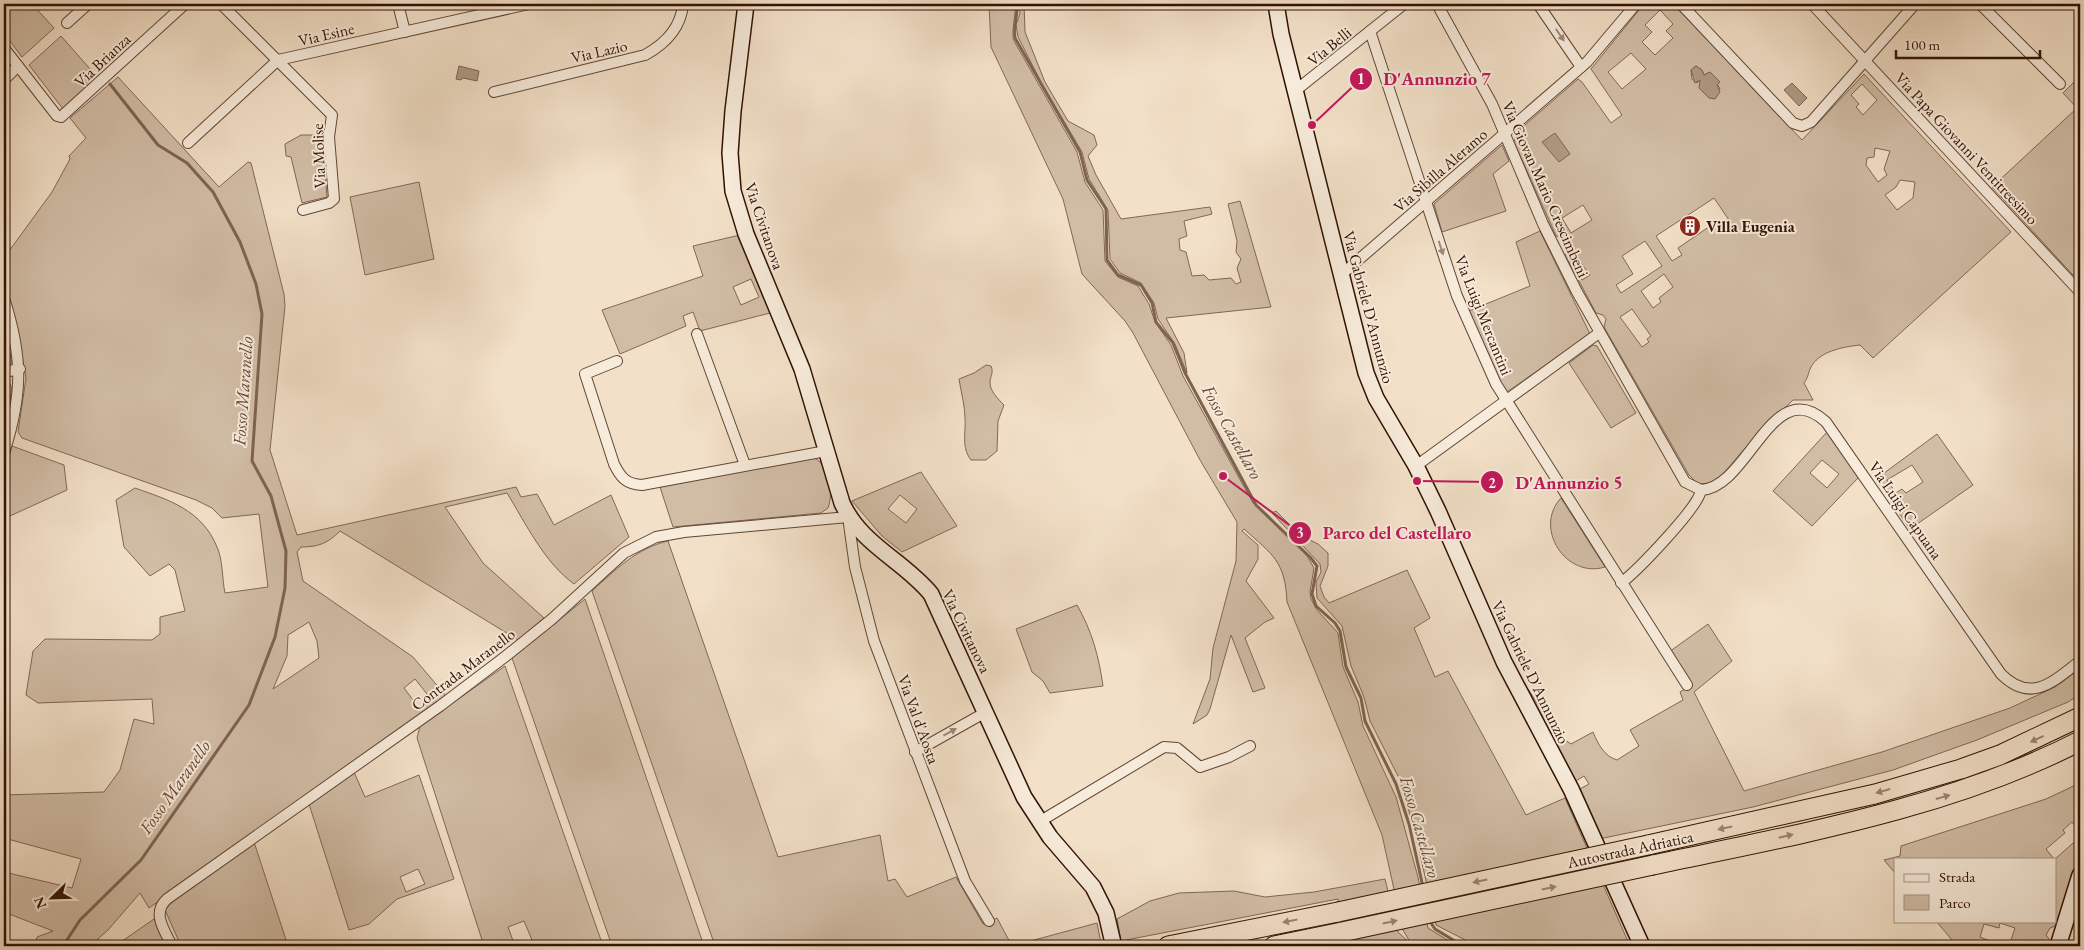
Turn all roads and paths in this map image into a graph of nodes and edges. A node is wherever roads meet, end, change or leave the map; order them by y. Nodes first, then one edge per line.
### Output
1 (88, 4) edge
2 (185, 4) edge
3 (221, 4) edge
4 (398, 4) edge
5 (529, 4) edge
6 (683, 4) edge
7 (746, 4) edge
8 (1276, 4) edge
9 (1404, 4) edge
10 (1437, 4) edge
11 (1538, 4) edge
12 (1636, 4) edge
13 (1681, 4) edge
14 (1812, 4) edge
15 (1915, 4) edge
16 (1980, 4) edge
17 (481, 9) edge
18 (67, 22) dead end
19 (1370, 31) junction
20 (405, 32) junction
21 (4, 48) edge
22 (278, 60) junction
23 (1866, 61) junction
24 (18, 66) junction
25 (1581, 67) junction
26 (4, 80) edge
27 (2060, 84) dead end
28 (1295, 91) junction
29 (494, 92) dead end
30 (1505, 133) junction
31 (188, 143) dead end
32 (1426, 202) junction
33 (303, 210) dead end
34 (1341, 275) junction
35 (2080, 292) edge
36 (4, 298) edge
37 (697, 334) dead end
38 (1599, 334) junction
39 (617, 361) dead end
40 (20, 369) junction
41 (4, 372) edge
42 (1505, 401) junction
43 (826, 451) junction
44 (4, 453) edge
45 (746, 466) junction
46 (1416, 466) junction
47 (1701, 490) junction
48 (848, 517) junction
49 (1621, 583) junction
50 (2080, 661) edge
51 (1687, 685) dead end
52 (986, 712) junction
53 (2080, 717) edge
54 (2080, 741) edge
55 (1250, 746) dead end
56 (914, 752) junction
57 (1039, 822) junction
58 (2080, 875) edge
59 (989, 921) dead end
60 (1113, 943) dead end
61 (172, 946) edge
62 (1168, 946) edge
63 (1274, 946) edge
64 (1642, 946) edge
65 (2058, 946) edge

1 - 18 street
2 - 24 street, Via Brianza
3 - 22 street, Via Molise
4 - 20 street
5 - 17 street, Via Esine
6 - 29 street, Via Lazio
7 - 43 main road, Via Civitanova
8 - 28 main road, Via Gabriele D'Annunzio
9 - 19 street, Via Belli
10 - 30 street, Via Giovan Mario Crescimbeni
11 -> 25 street
12 - 25 street, Via Sibilla Aleramo
13 - 23 street
14 - 23 street, Via Papa Giovanni Ventitreesimo
15 - 23 street
16 - 27 street
17 - 20 street, Via Esine
19 - 28 street, Via Belli
19 - 32 street, Via Luigi Mercantini
20 - 22 street, Via Esine
21 - 24 street
22 - 31 street
22 - 33 street, Via Molise
23 - 35 street, Via Papa Giovanni Ventitreesimo
24 - 26 street
25 - 30 street, Via Sibilla Aleramo
28 - 34 main road, Via Gabriele D'Annunzio
30 - 32 street, Via Sibilla Aleramo
30 - 38 street, Via Giovan Mario Crescimbeni
32 - 34 street, Via Sibilla Aleramo
32 -> 42 street, Via Luigi Mercantini
34 - 46 main road, Via Gabriele D'Annunzio
36 - 40 street
37 - 45 street
38 - 42 street
38 - 47 street
39 - 45 street
40 - 41 street
40 - 44 street
42 - 46 street
42 - 49 street, Via Luigi Mercantini
43 - 45 street
43 - 48 main road, Via Civitanova
46 - 64 main road, Via Gabriele D'Annunzio
47 - 49 street
47 - 50 street, Via Luigi Capuana
48 - 52 main road, Via Civitanova
48 - 56 street, Via Val d'Aosta
48 - 61 street, Contrada Maranello
49 - 51 street, Via Luigi Mercantini
56 -> 52 street
52 - 57 main road, Via Civitanova
53 -> 62 highway, Autostrada Adriatica, bridge
63 -> 54 highway, Autostrada Adriatica, bridge
55 - 57 street
56 - 59 street, Via Val d'Aosta
57 - 60 main road, Via Civitanova
58 - 65 main road

